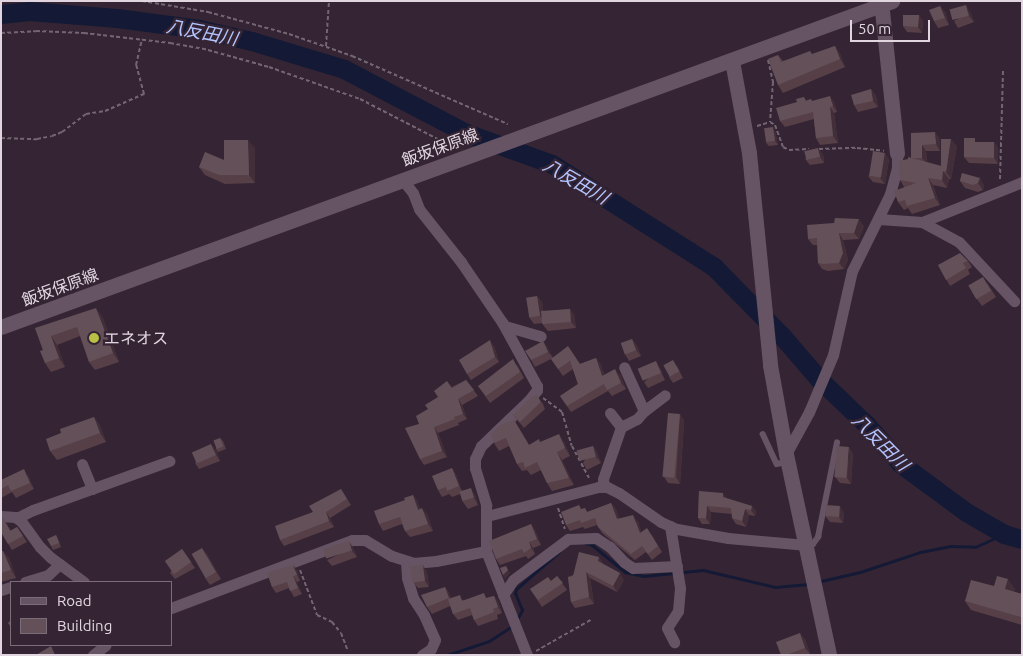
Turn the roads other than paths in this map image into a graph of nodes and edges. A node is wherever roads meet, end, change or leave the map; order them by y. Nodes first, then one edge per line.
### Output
1 (885, 3) edge
2 (732, 60) junction
3 (897, 153) joint
4 (402, 179) junction
5 (1022, 182) edge
6 (879, 219) junction
7 (922, 222) junction
8 (1014, 302) dead end
9 (505, 326) junction
10 (1, 327) edge
11 (541, 336) dead end
12 (624, 367) dead end
13 (665, 395) dead end
14 (644, 412) junction
15 (610, 413) dead end
16 (621, 427) junction
17 (763, 434) dead end
18 (837, 443) dead end
19 (787, 458) junction
20 (169, 461) dead end
21 (82, 464) dead end
22 (598, 488) junction
23 (92, 489) junction
24 (1, 516) edge
25 (487, 516) junction
26 (17, 518) junction
27 (670, 526) junction
28 (807, 545) junction
29 (486, 551) junction
30 (406, 562) junction
31 (60, 564) junction
32 (678, 570) junction
33 (28, 581) edge
34 (83, 581) edge
35 (503, 595) junction
36 (172, 608) edge
37 (674, 642) dead end
38 (105, 646) edge
39 (93, 655) edge
40 (422, 655) edge
41 (529, 655) edge
42 (829, 655) edge

1 - 2 main road, 飯坂保原線
1 - 3 main road
2 - 4 main road, 飯坂保原線
2 - 19 main road
3 - 6 street
4 - 9 street
4 - 10 main road, 飯坂保原線
5 - 7 street
6 - 7 street
6 - 19 street
7 - 8 street
9 - 11 street
9 - 25 street
12 - 14 street
13 - 14 street
14 - 16 street
15 - 16 street
16 - 22 street
17 - 19 lane
18 - 28 lane
19 - 28 main road
20 - 23 street
21 - 23 street
22 - 25 street
22 - 27 street
23 - 26 street
24 - 26 street
25 - 29 street
26 - 31 street
27 - 28 street
27 - 32 street
28 - 42 main road
29 - 30 street
29 - 35 street
30 - 36 street
30 - 40 street
31 - 33 street
31 - 34 street
32 - 35 street
32 - 37 street
35 - 41 street
38 - 39 street

